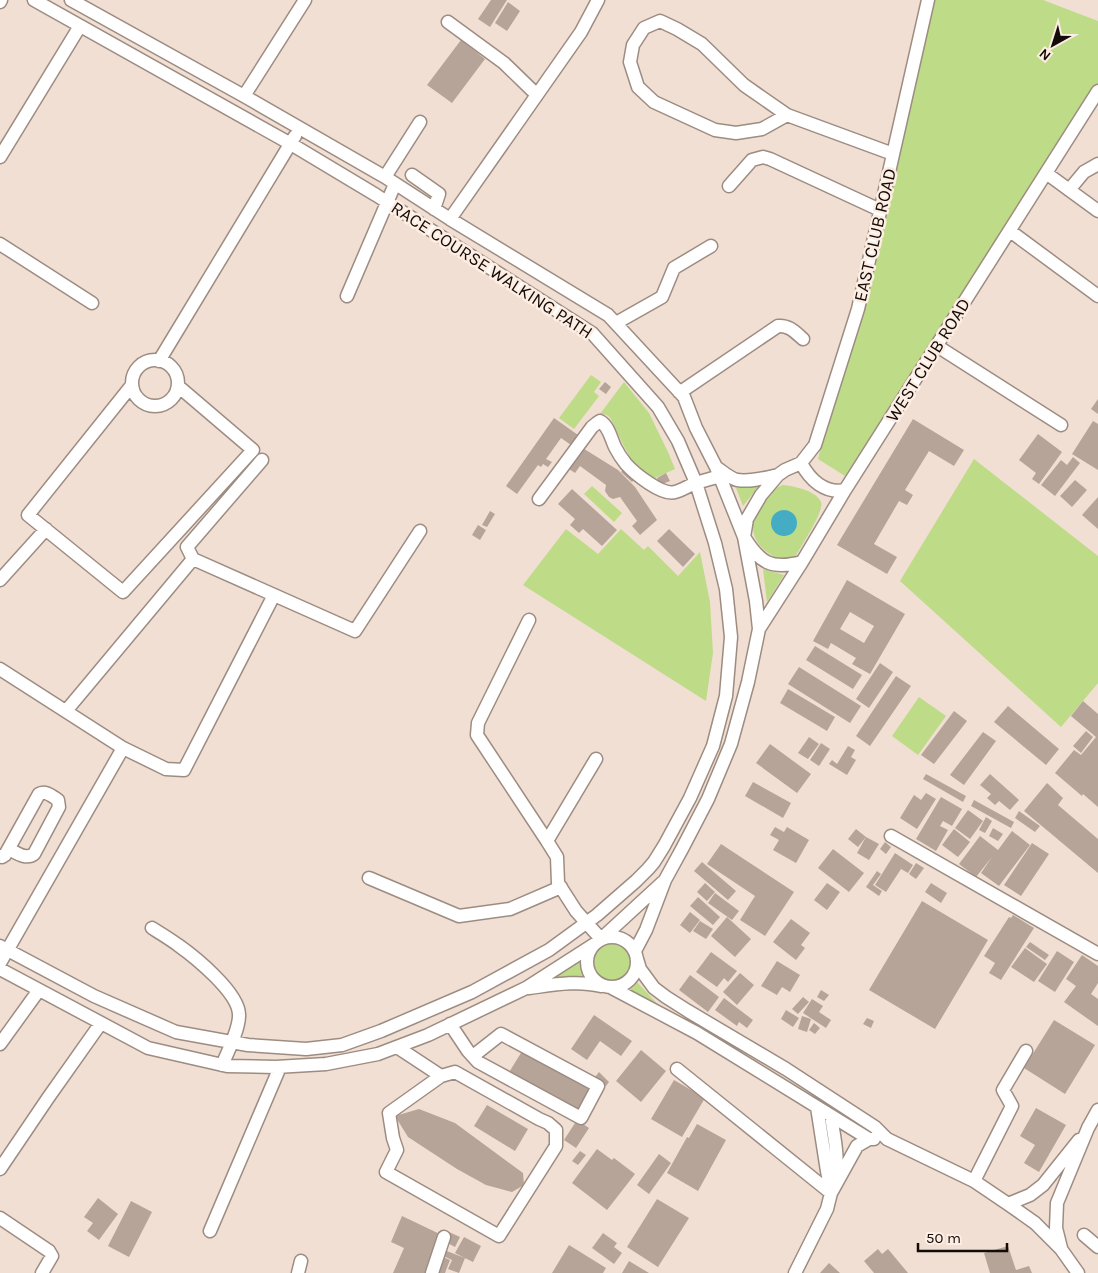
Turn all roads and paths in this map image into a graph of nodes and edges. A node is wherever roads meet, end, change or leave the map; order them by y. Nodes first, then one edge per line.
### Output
1 (34, 0) edge
2 (71, 0) edge
3 (305, 0) edge
4 (598, 0) edge
5 (928, 0) edge
6 (90, 5) edge
7 (448, 22) dead end
8 (80, 26) junction
9 (1098, 91) edge
10 (537, 95) junction
11 (244, 96) junction
12 (787, 115) junction
13 (420, 122) dead end
14 (299, 128) junction
15 (291, 144) junction
16 (893, 154) junction
17 (0, 157) edge
18 (1098, 164) edge
19 (1046, 173) junction
20 (412, 176) dead end
21 (390, 181) junction
22 (729, 186) dead end
23 (1069, 190) junction
24 (387, 203) junction
25 (434, 208) junction
26 (880, 210) junction
27 (1098, 211) edge
28 (450, 219) junction
29 (1010, 231) junction
30 (0, 244) edge
31 (711, 246) dead end
32 (347, 296) dead end
33 (1098, 296) edge
34 (92, 302) dead end
35 (616, 323) junction
36 (804, 339) dead end
37 (937, 346) junction
38 (159, 361) junction
39 (132, 385) junction
40 (178, 386) junction
41 (679, 392) junction
42 (1061, 425) dead end
43 (262, 460) dead end
44 (802, 463) junction
45 (718, 471) junction
46 (778, 475) junction
47 (696, 483) junction
48 (845, 490) junction
49 (539, 499) dead end
50 (46, 529) junction
51 (420, 531) dead end
52 (744, 537) junction
53 (193, 559) junction
54 (802, 562) junction
55 (0, 580) edge
56 (274, 595) junction
57 (529, 620) dead end
58 (759, 629) junction
59 (0, 669) edge
60 (66, 711) junction
61 (124, 748) junction
62 (596, 759) dead end
63 (891, 836) dead end
64 (547, 841) junction
65 (4, 852) edge
66 (369, 878) dead end
67 (665, 880) junction
68 (561, 887) junction
69 (586, 923) junction
70 (152, 928) dead end
71 (598, 942) junction
72 (4, 948) edge
73 (1098, 954) edge
74 (636, 955) junction
75 (0, 963) edge
76 (0, 969) edge
77 (608, 987) junction
78 (526, 988) junction
79 (39, 990) junction
80 (101, 1023) junction
81 (450, 1024) junction
82 (231, 1042) junction
83 (0, 1044) edge
84 (397, 1047) junction
85 (1026, 1051) dead end
86 (473, 1056) junction
87 (222, 1065) junction
88 (280, 1067) junction
89 (677, 1069) dead end
90 (441, 1076) junction
91 (817, 1107) junction
92 (1098, 1110) edge
93 (831, 1116) junction
94 (1088, 1128) junction
95 (869, 1139) junction
96 (887, 1139) junction
97 (0, 1170) edge
98 (974, 1181) junction
99 (831, 1193) junction
100 (1008, 1204) junction
101 (0, 1218) edge
102 (210, 1231) dead end
103 (1084, 1235) dead end
104 (444, 1237) dead end
105 (1098, 1247) edge
106 (1061, 1249) junction
107 (42, 1273) edge
108 (432, 1273) edge
109 (795, 1273) edge
110 (1078, 1273) edge

1 - 8 street, RACE COURSE WALKING PATH
2 - 6 street
3 - 11 street
4 - 10 street
5 - 16 street, EAST CLUB ROAD
6 - 11 street
7 - 10 street
8 - 15 street, RACE COURSE WALKING PATH
8 - 17 street
9 - 19 street, WEST CLUB ROAD
10 - 28 street
11 - 14 street
12 - 12 street
12 - 16 street
13 - 21 street
14 - 15 street
14 - 21 street
15 - 24 street, RACE COURSE WALKING PATH
15 - 38 street
16 - 26 street, EAST CLUB ROAD
18 - 23 street
19 - 23 street
19 - 29 street, WEST CLUB ROAD
20 - 25 street
21 - 24 street
21 - 25 street
22 - 26 street
23 - 27 street
24 - 32 street
24 - 47 street, RACE COURSE WALKING PATH
25 - 28 street
26 - 44 street, EAST CLUB ROAD
28 - 35 street
29 - 33 street
29 - 37 street, WEST CLUB ROAD
30 - 34 street
31 - 35 street
35 - 41 street
36 - 41 street
37 - 42 street
37 - 48 street, WEST CLUB ROAD
38 - 39 street
38 - 40 street
39 - 40 street
39 - 50 street
40 - 50 street
41 - 45 street
43 - 53 street
44 - 46 street
44 - 48 street
45 - 46 street
45 - 47 street
45 - 52 street
46 - 52 street
47 - 49 street
47 - 69 street, RACE COURSE WALKING PATH
48 - 54 street, WEST CLUB ROAD
50 - 55 street
51 - 56 street
52 - 54 street
52 - 58 street
53 - 56 street
53 - 60 street
54 - 58 street, WEST CLUB ROAD
56 - 61 street
57 - 64 street
58 - 67 street
59 - 60 street
60 - 61 street
61 - 72 street
62 - 64 street
63 - 73 street
64 - 68 street
65 - 65 street
66 - 68 street
67 - 71 street
67 - 74 street
68 - 69 street
69 - 71 street
69 - 82 street, RACE COURSE WALKING PATH
70 - 82 street
71 - 74 street
71 - 77 street
71 - 78 street
72 - 75 street
72 - 82 street, RACE COURSE WALKING PATH
74 - 77 street
74 - 96 street
76 - 79 street
77 - 78 street
77 - 91 street
78 - 81 street
79 - 80 street
79 - 83 street
80 - 87 street
80 - 97 street
81 - 84 street
81 - 86 street
82 - 87 street
84 - 88 street
84 - 90 street
85 - 98 street
86 - 86 street
87 - 88 street
88 - 102 street
89 - 99 street
90 - 90 street
91 - 93 street
91 - 99 street
92 - 94 street
93 - 95 street
93 - 99 street
94 - 100 street
94 - 106 street
95 - 96 street
95 - 99 street
96 - 98 street
98 - 100 street
99 - 109 street
100 - 106 street
101 - 107 street
103 - 105 street
104 - 108 street
106 - 110 street

